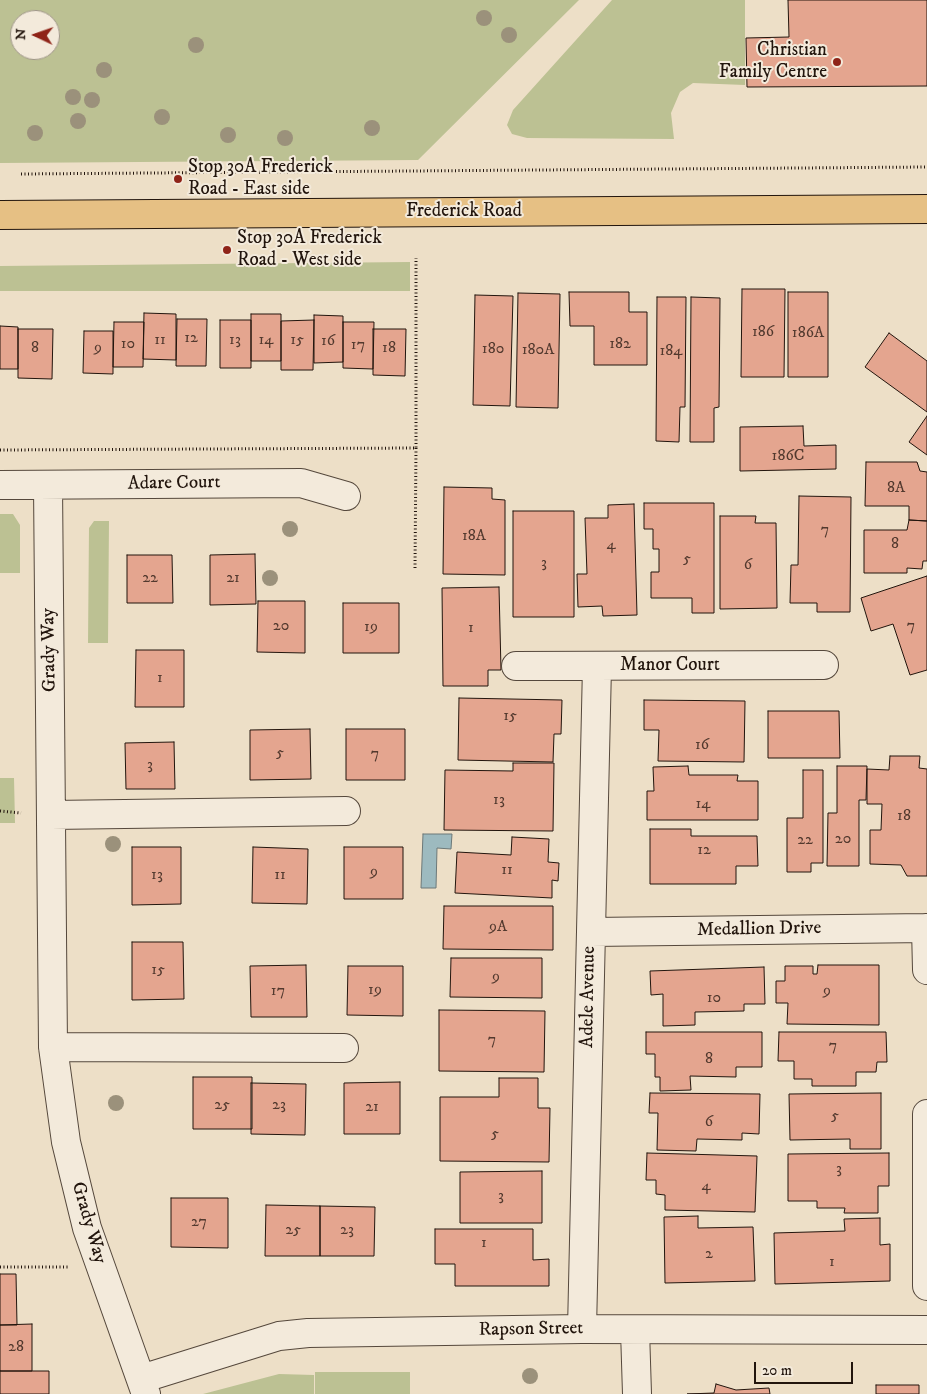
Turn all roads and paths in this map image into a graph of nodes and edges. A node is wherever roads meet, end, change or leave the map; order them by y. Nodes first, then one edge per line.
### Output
1 (927, 167) edge
2 (21, 174) dead end
3 (927, 209) edge
4 (0, 214) edge
5 (416, 258) dead end
6 (416, 448) junction
7 (0, 450) edge
8 (0, 485) edge
9 (48, 485) junction
10 (346, 496) dead end
11 (415, 568) dead end
12 (824, 665) dead end
13 (516, 666) dead end
14 (597, 666) junction
15 (346, 811) dead end
16 (51, 815) junction
17 (926, 928) edge
18 (591, 932) junction
19 (927, 970) edge
20 (53, 1047) junction
21 (344, 1048) dead end
22 (927, 1114) edge
23 (0, 1267) edge
24 (73, 1267) dead end
25 (927, 1286) edge
26 (582, 1329) junction
27 (636, 1330) junction
28 (927, 1330) edge
29 (143, 1386) edge
30 (636, 1394) edge

1 - 2 path
3 - 4 main road, Frederick Road
5 - 6 path
6 - 7 path
6 - 11 path
8 - 9 street, Adare Court
9 - 10 street, Adare Court
9 - 16 street, Grady Way
12 - 14 street, Manor Court
13 - 14 street, Manor Court
14 - 18 street, Adele Avenue
15 - 16 street
16 - 20 street, Grady Way
17 - 18 street, Medallion Drive
17 - 19 street
18 - 26 street, Adele Avenue
20 - 21 street
20 - 29 street, Grady Way
22 - 25 street
23 - 24 path
26 - 27 street, Rapson Street
26 - 29 street, Rapson Street
27 - 28 street, Rapson Street
27 - 30 street

